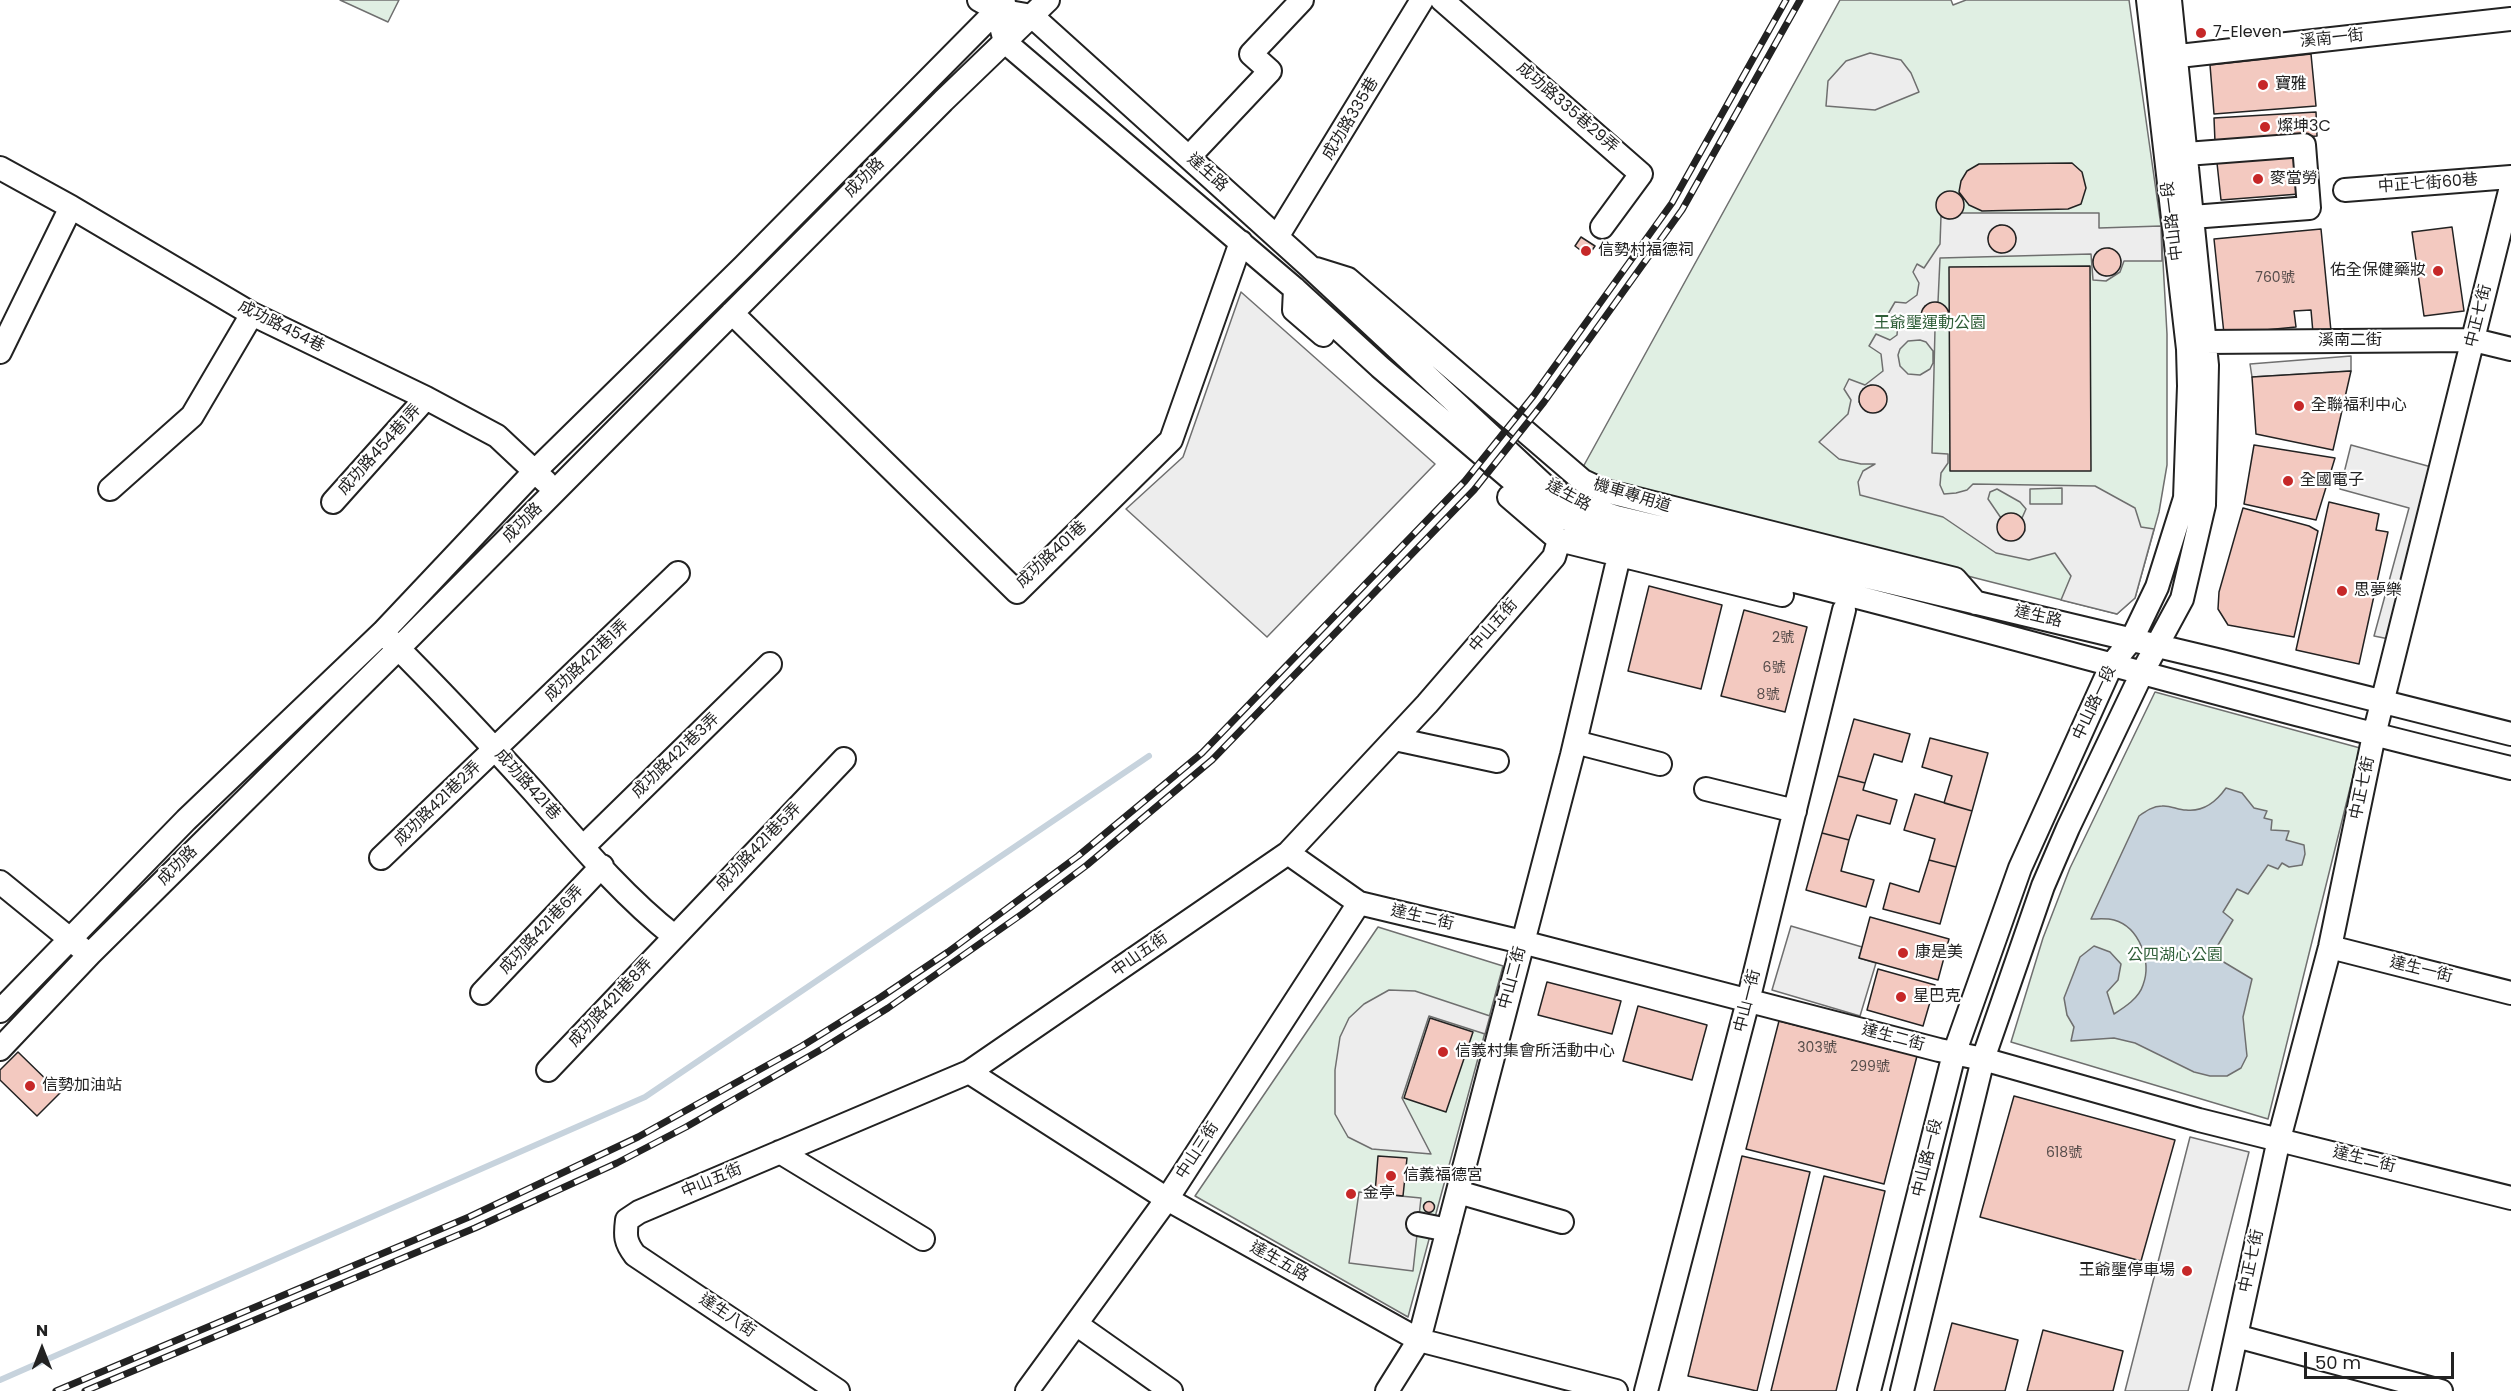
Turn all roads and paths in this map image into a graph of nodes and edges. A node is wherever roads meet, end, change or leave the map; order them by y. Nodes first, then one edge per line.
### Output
1 (1302, 0) edge
2 (1422, 0) edge
3 (1442, 0) edge
4 (2148, 0) edge
5 (2170, 0) edge
6 (994, 3) edge
7 (1040, 8) edge
8 (2511, 19) edge
9 (1005, 42) junction
10 (2176, 56) junction
11 (2153, 58) junction
12 (2186, 154) junction
13 (1189, 157) junction
14 (0, 168) edge
15 (2511, 177) edge
16 (2511, 187) edge
17 (2345, 190) dead end
18 (71, 207) junction
19 (2192, 217) junction
20 (1602, 227) dead end
21 (1277, 237) junction
22 (1241, 242) junction
23 (744, 266) junction
24 (761, 282) junction
25 (1295, 289) junction
26 (732, 313) junction
27 (252, 314) junction
28 (2474, 340) junction
29 (2196, 343) junction
30 (2511, 349) edge
31 (0, 352) edge
32 (426, 398) junction
33 (534, 472) junction
34 (110, 489) dead end
35 (556, 490) junction
36 (333, 502) dead end
37 (1559, 540) junction
38 (1619, 556) junction
39 (678, 573) dead end
40 (1844, 610) junction
41 (1970, 627) junction
42 (382, 632) junction
43 (2132, 639) junction
44 (2157, 646) junction
45 (399, 648) junction
46 (770, 664) dead end
47 (2112, 664) junction
48 (2143, 671) junction
49 (2383, 700) junction
50 (2511, 734) edge
51 (2374, 735) junction
52 (1395, 739) junction
53 (1575, 742) junction
54 (495, 749) junction
55 (844, 759) dead end
56 (1497, 761) dead end
57 (1660, 764) dead end
58 (2511, 768) edge
59 (1706, 789) dead end
60 (1795, 811) junction
61 (583, 847) junction
62 (1288, 853) junction
63 (381, 858) dead end
64 (602, 866) junction
65 (0, 882) edge
66 (1359, 903) junction
67 (674, 936) junction
68 (71, 939) junction
69 (1522, 942) junction
70 (2330, 947) junction
71 (90, 954) junction
72 (482, 993) dead end
73 (2511, 993) edge
74 (1748, 1001) junction
75 (0, 1011) edge
76 (0, 1049) edge
77 (1954, 1054) junction
78 (1983, 1059) junction
79 (548, 1070) dead end
80 (969, 1072) junction
81 (2279, 1139) junction
82 (780, 1152) junction
83 (1458, 1192) junction
84 (1167, 1198) junction
85 (2511, 1198) edge
86 (1562, 1222) dead end
87 (1418, 1224) dead end
88 (1448, 1230) junction
89 (625, 1234) joint
90 (923, 1239) dead end
91 (1076, 1324) junction
92 (2236, 1336) junction
93 (1419, 1340) junction
94 (838, 1391) edge
95 (1027, 1391) edge
96 (1171, 1391) edge
97 (1387, 1391) edge
98 (1616, 1391) edge
99 (1646, 1391) edge
100 (1869, 1391) edge
101 (1902, 1391) edge
102 (2224, 1391) edge
103 (2441, 1391) edge

1 - 13 street
2 - 21 street, 成功路335巷
3 - 20 street, 成功路335巷29弄
4 - 11 street, 中山路一段
5 - 10 street, 中山路一段
6 - 7 street
6 - 9 street
6 - 23 street, 成功路
7 - 9 street, 成功路
7 - 13 street, 達生路
8 - 10 street, 溪南一街
9 - 22 street, 達生路
9 - 24 street, 成功路
10 - 11 street, 溪南一街
10 - 12 street, 中山路一段
11 - 29 street, 中山路一段
12 - 19 street, 中山路一段
12 - 19 street
13 - 21 street, 達生路
14 - 18 street, 成功路454巷
15 - 17 street, 中正七街60巷
16 - 28 street, 中正七街
18 - 27 street, 成功路454巷
18 - 31 street
19 - 29 street, 中山路一段
21 - 43 street, 達生路
22 - 25 street, 達生路
22 - 26 street, 成功路401巷
23 - 24 street
23 - 33 street, 成功路
24 - 26 street, 成功路
25 - 37 street
25 - 41 street, 達生路
26 - 35 street, 成功路
27 - 32 street, 成功路454巷
27 - 34 street
28 - 29 street, 溪南二街
28 - 30 street, 溪南二街
28 - 49 street, 中正七街
29 - 43 street, 中山路一段
29 - 44 street, 中山路一段
32 - 33 street, 成功路454巷
32 - 36 street, 成功路454巷1弄
33 - 35 street, 成功路454巷
33 - 42 street, 成功路
35 - 45 street, 成功路
37 - 38 street, 達生路
37 - 52 street, 中山五街
38 - 40 street, 達生路
38 - 53 street, 中山二街
39 - 54 street, 成功路421巷1弄
40 - 41 street, 達生路
40 - 60 street, 中山一街
41 - 47 street, 達生路
42 - 45 street, 成功路421巷
42 - 68 street, 成功路
43 - 44 street, 達生路
43 - 47 street, 中山路一段
44 - 48 street, 中山路一段
44 - 49 street, 達生路
45 - 54 street, 成功路421巷
45 - 71 street, 成功路
46 - 61 street, 成功路421巷3弄
47 - 48 street, 達生路
47 - 77 street, 中山路一段
48 - 51 street, 達生路
48 - 78 street, 中山路一段
49 - 50 street, 達生路
49 - 51 street, 中正七街
51 - 58 street, 達生路
51 - 70 street, 中正七街
52 - 56 street
52 - 62 street, 中山五街
53 - 57 street
53 - 69 street, 中山二街
54 - 61 street, 成功路421巷
54 - 63 street, 成功路421巷2弄
55 - 67 street, 成功路421巷5弄
59 - 60 street
60 - 74 street, 中山一街
61 - 64 street, 成功路421巷
62 - 66 street, 達生二街
62 - 80 street, 中山五街
64 - 67 street, 成功路421巷
64 - 72 street, 成功路421巷6弄
65 - 68 street
66 - 69 street, 達生二街
66 - 84 street, 中山三街
67 - 79 street, 成功路421巷8弄
68 - 71 street
68 - 75 street, 成功路
69 - 74 street, 達生二街
69 - 83 street, 中山二街
70 - 73 street, 達生一街
70 - 81 street, 中正七街
71 - 76 street, 成功路
74 - 77 street, 達生二街
74 - 99 street, 中山一街
77 - 78 street, 達生二街
77 - 100 street, 中山路一段
78 - 81 street, 達生二街
78 - 101 street, 中山路一段
80 - 82 street, 中山五街
80 - 84 street, 達生五路
81 - 85 street, 達生二街
81 - 92 street, 中正七街
82 - 89 street, 中山五街
82 - 90 street
83 - 86 street
83 - 88 street, 中山二街
84 - 91 street, 中山三街
84 - 93 street, 達生五路
87 - 88 street
88 - 93 street, 中山二街
89 - 94 street, 達生八街
91 - 95 street, 中山三街
91 - 96 street
92 - 102 street, 中正七街
92 - 103 street
93 - 97 street, 中山二街
93 - 98 street, 達生五路

